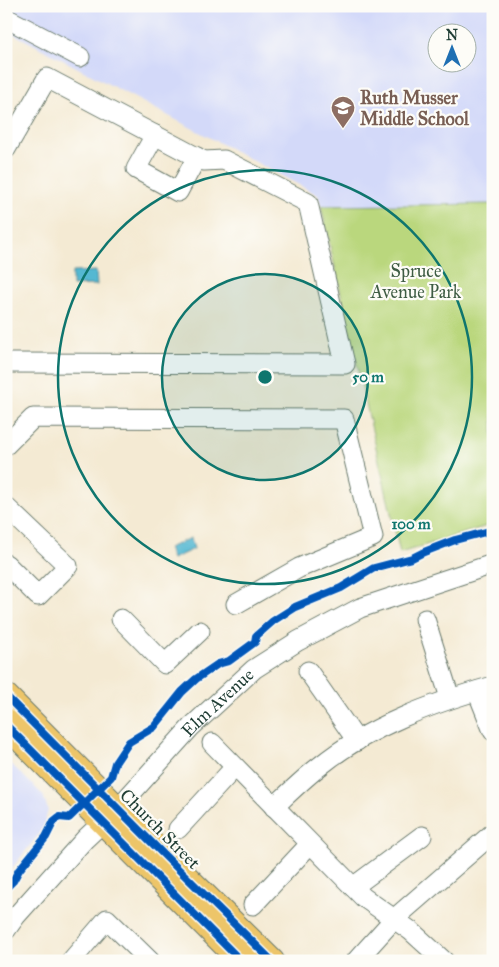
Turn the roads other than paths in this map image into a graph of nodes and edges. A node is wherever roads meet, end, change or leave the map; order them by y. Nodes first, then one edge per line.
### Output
1 (6, 18) edge
2 (80, 57) dead end
3 (155, 135) junction
4 (8, 140) edge
5 (197, 157) junction
6 (6, 362) edge
7 (6, 445) edge
8 (6, 507) edge
9 (6, 564) edge
10 (493, 564) edge
11 (236, 604) dead end
12 (121, 619) dead end
13 (425, 619) dead end
14 (200, 631) dead end
15 (308, 671) dead end
16 (485, 689) edge
17 (6, 696) edge
18 (450, 698) junction
19 (6, 725) edge
20 (493, 731) edge
21 (357, 741) junction
22 (212, 743) dead end
23 (235, 767) junction
24 (274, 807) junction
25 (110, 815) junction
26 (178, 829) dead end
27 (493, 833) edge
28 (422, 836) dead end
29 (310, 844) junction
30 (353, 887) junction
31 (253, 905) dead end
32 (394, 919) junction
33 (6, 930) edge
34 (71, 961) edge
35 (150, 961) edge
36 (241, 961) edge
37 (272, 961) edge
38 (356, 961) edge
39 (444, 961) edge

1 - 2 street
3 - 4 street
3 - 5 street
3 - 5 street
5 - 6 street
7 - 11 street
8 - 9 street
10 - 25 street, Elm Avenue
12 - 14 street
13 - 18 street
15 - 21 street
16 - 18 street
16 - 20 street
17 - 25 main road, Church Street
18 - 21 street
19 - 25 main road, Church Street
21 - 24 street
22 - 23 street
23 - 24 street
23 - 26 street
24 - 29 street
25 - 33 street, Elm Avenue
25 - 36 main road, Church Street
25 - 37 main road, Church Street
27 - 32 street
28 - 30 street
29 - 30 street
29 - 31 street
30 - 32 street
32 - 38 street
32 - 39 street
34 - 35 street

